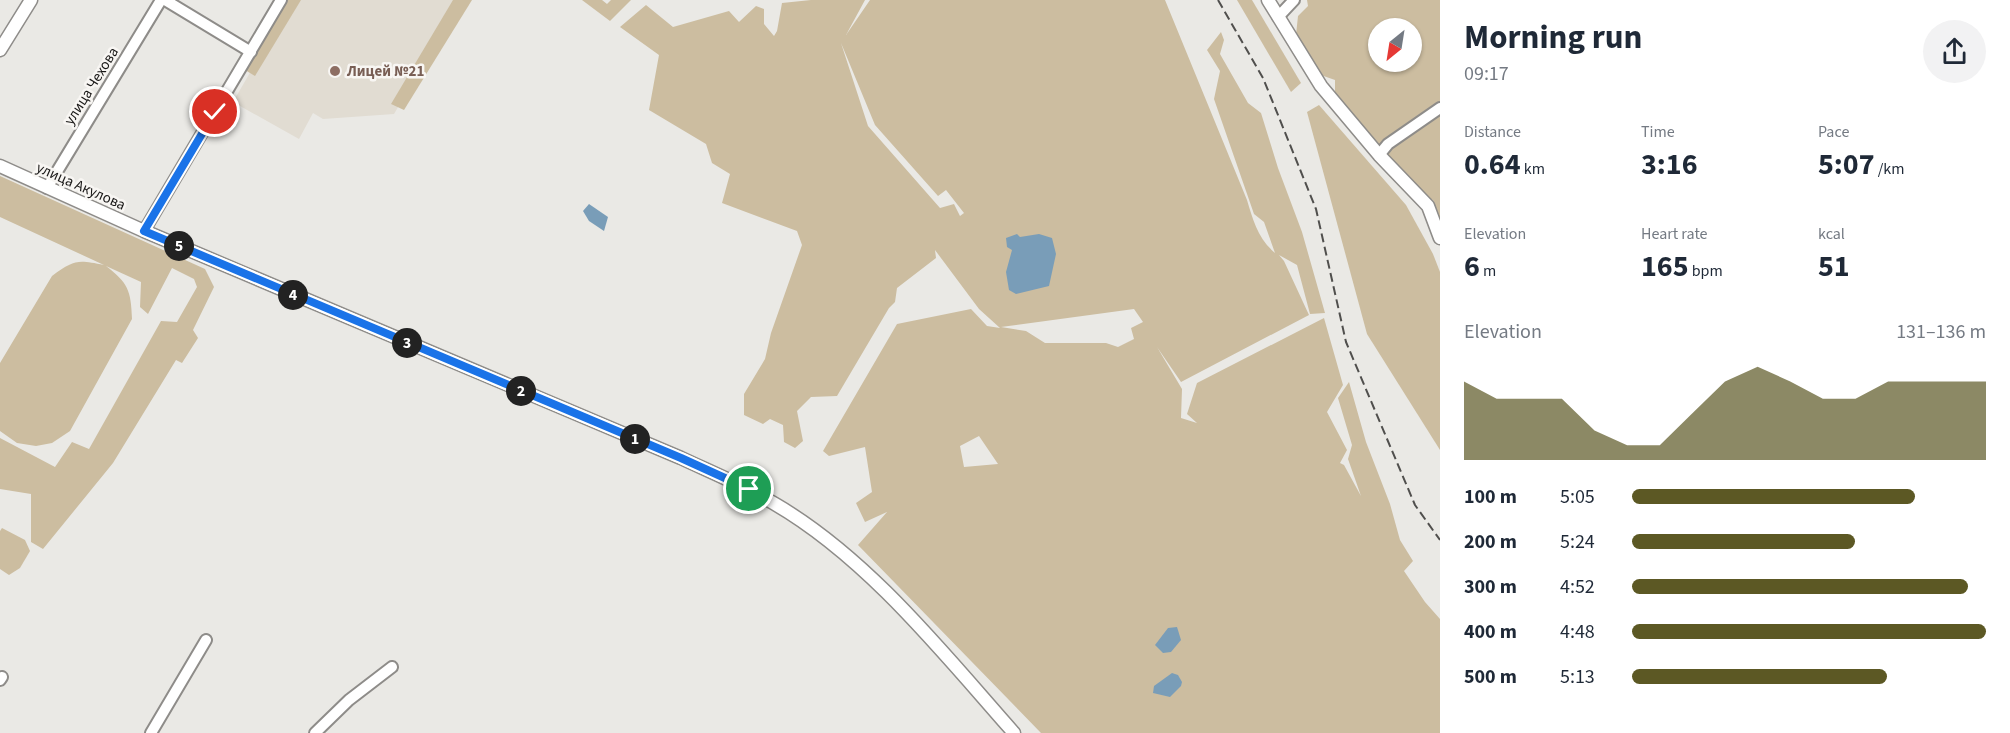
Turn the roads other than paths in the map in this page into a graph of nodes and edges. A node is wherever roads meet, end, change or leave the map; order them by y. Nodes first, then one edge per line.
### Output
1 (31, 0) edge
2 (163, 0) edge
3 (281, 0) edge
4 (1268, 0) edge
5 (1294, 0) edge
6 (1278, 17) junction
7 (0, 51) edge
8 (251, 52) junction
9 (1440, 108) edge
10 (1379, 155) junction
11 (0, 166) edge
12 (46, 188) junction
13 (144, 231) junction
14 (1440, 238) edge
15 (206, 640) dead end
16 (392, 667) dead end
17 (151, 733) edge
18 (315, 733) edge
19 (1014, 733) edge

1 - 7 main road
2 - 8 street
2 - 12 street, улица Чехова
3 - 8 street
4 - 6 main road
5 - 6 street
6 - 10 main road
8 - 13 street
9 - 10 street
10 - 14 main road
11 - 12 main road, улица Акулова
12 - 13 main road, улица Акулова
13 - 19 main road, улица Акулова
15 - 17 street
16 - 18 street

